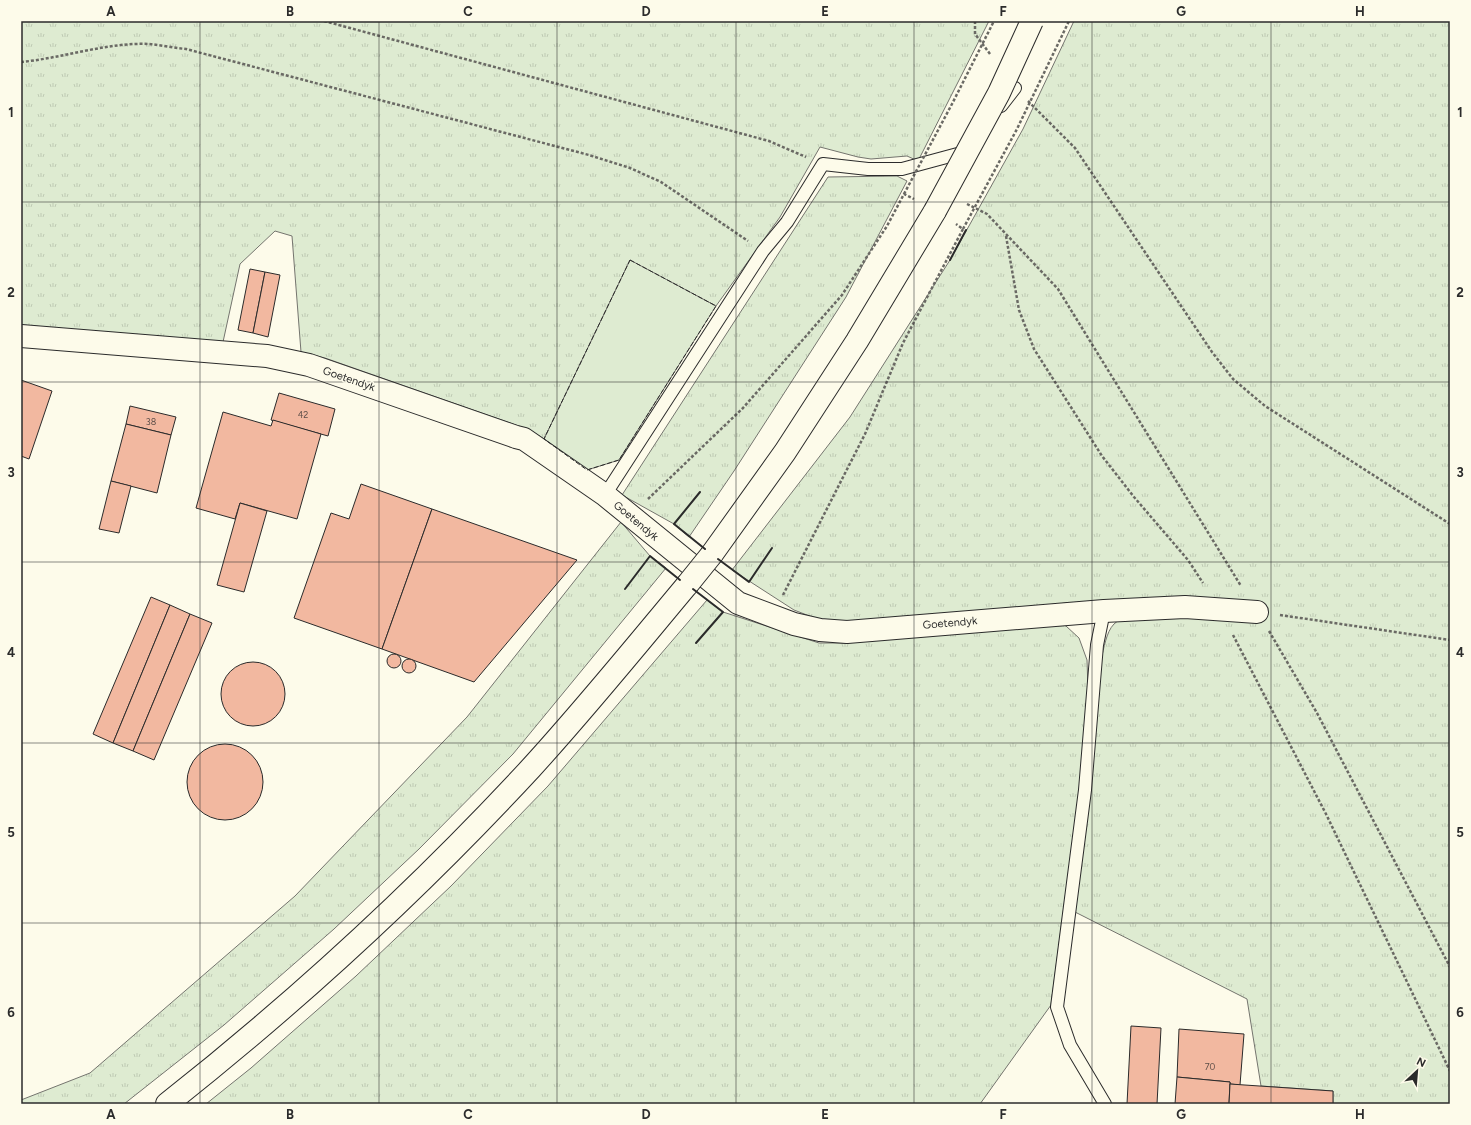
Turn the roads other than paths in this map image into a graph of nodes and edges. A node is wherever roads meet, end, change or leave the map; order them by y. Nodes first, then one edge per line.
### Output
1 (1032, 21) edge
2 (1015, 88) road end
3 (21, 336) edge
4 (605, 495) junction
5 (1104, 611) junction
6 (1258, 612) road end
7 (167, 1104) edge
8 (1105, 1104) edge

1 - 7 main road, bridge
2 - 4 lane
3 - 4 main road, Goetendyk
4 - 5 main road, Goetendyk
5 - 6 main road, Goetendyk
5 - 8 lane

